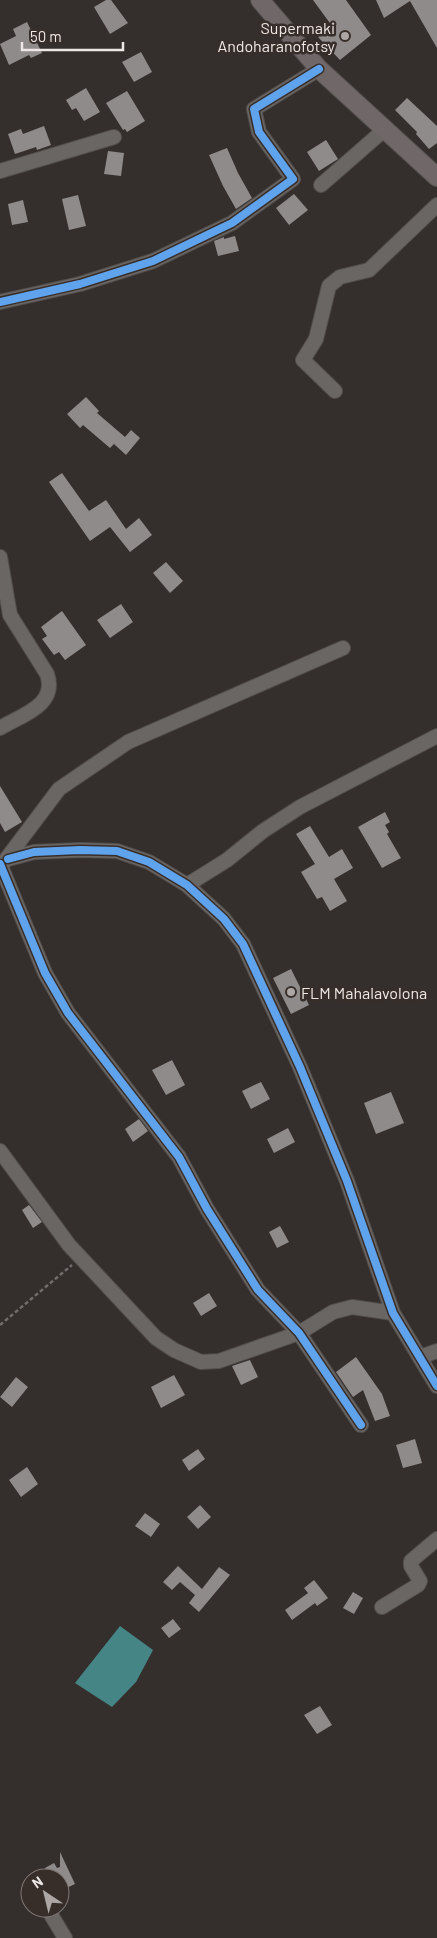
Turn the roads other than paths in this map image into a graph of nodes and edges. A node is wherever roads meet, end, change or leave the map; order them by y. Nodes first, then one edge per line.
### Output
1 (260, 0) edge
2 (319, 69) junction
3 (384, 130) junction
4 (114, 137) dead end
5 (0, 171) edge
6 (437, 178) edge
7 (321, 185) dead end
8 (437, 204) edge
9 (0, 302) edge
10 (335, 391) dead end
11 (0, 557) edge
12 (343, 648) dead end
13 (0, 728) edge
14 (437, 736) edge
15 (2, 863) edge
16 (187, 885) junction
17 (0, 1151) edge
18 (394, 1313) junction
19 (299, 1334) junction
20 (437, 1351) edge
21 (420, 1357) junction
22 (437, 1386) edge
23 (361, 1424) dead end
24 (437, 1538) edge
25 (382, 1607) dead end
26 (53, 1918) edge
27 (65, 1938) edge

1 - 2 main road
2 - 3 main road
2 - 9 street
3 - 6 main road
3 - 7 street
4 - 5 street
8 - 10 street
11 - 13 street
12 - 15 street
14 - 16 street
15 - 16 street
15 - 19 street
16 - 18 street
17 - 19 street
18 - 19 street
18 - 21 street
19 - 23 street
20 - 21 street
21 - 22 street
24 - 25 street
26 - 27 street

